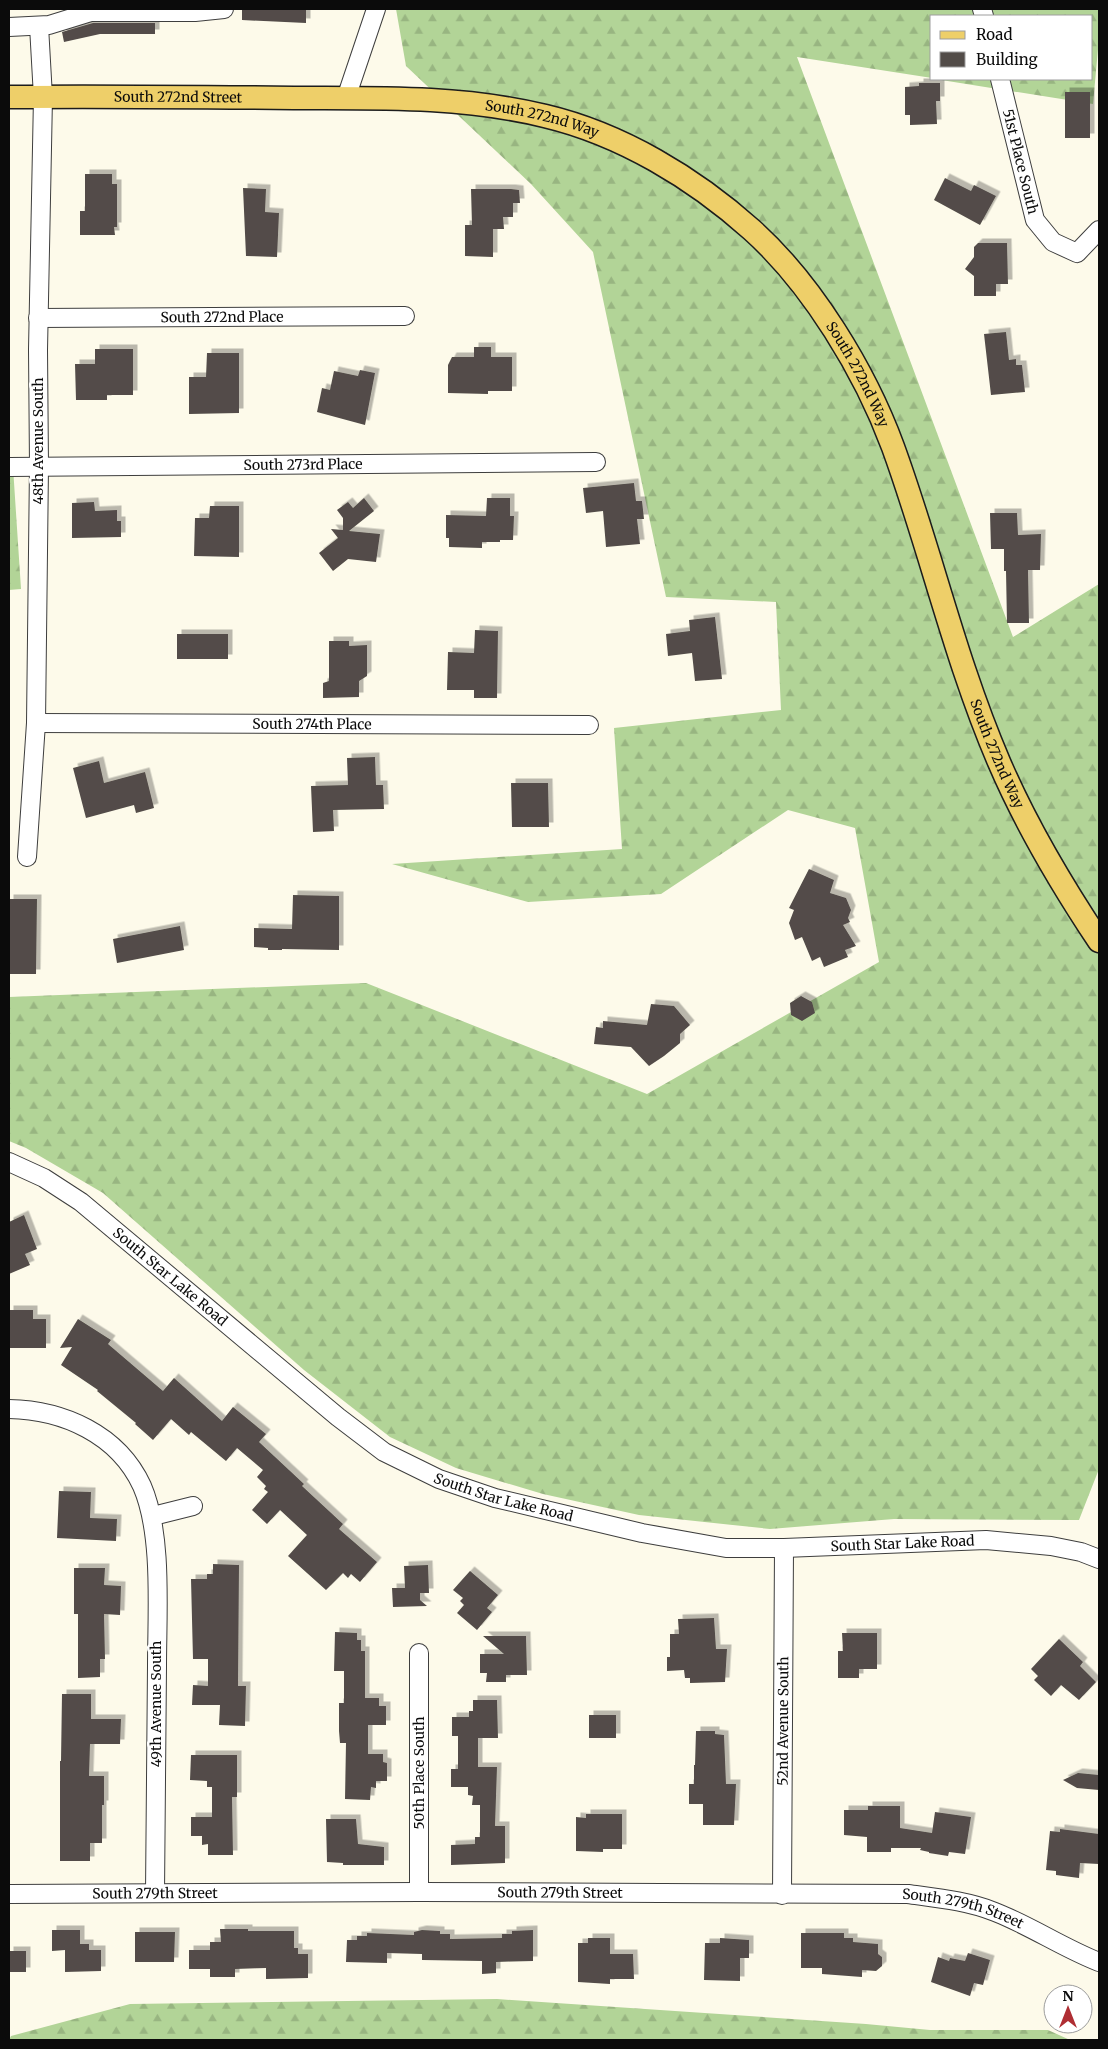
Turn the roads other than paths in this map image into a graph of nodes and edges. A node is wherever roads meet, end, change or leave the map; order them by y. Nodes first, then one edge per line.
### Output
1 (224, 9) edge
2 (376, 9) edge
3 (39, 26) junction
4 (9, 27) edge
5 (1000, 80) edge
6 (9, 97) edge
7 (43, 97) junction
8 (346, 98) junction
9 (1099, 230) edge
10 (406, 316) dead end
11 (38, 318) junction
12 (596, 462) dead end
13 (39, 466) junction
14 (9, 467) edge
15 (36, 723) junction
16 (589, 725) dead end
17 (26, 857) dead end
18 (1099, 941) edge
19 (9, 1162) edge
20 (9, 1409) edge
21 (193, 1506) dead end
22 (153, 1516) junction
23 (784, 1548) junction
24 (1099, 1559) edge
25 (419, 1653) dead end
26 (418, 1892) junction
27 (155, 1893) junction
28 (9, 1894) edge
29 (782, 1895) junction
30 (1099, 1962) edge

1 - 3 street
2 - 8 street
3 - 4 street
3 - 7 street, 48th Avenue South
5 - 9 street, 51st Place South
6 - 7 main road, South 272nd Street
7 - 8 main road, South 272nd Street
7 - 11 street, 48th Avenue South
8 - 18 main road, South 272nd Way
10 - 11 street, South 272nd Place
11 - 13 street, 48th Avenue South
12 - 13 street, South 273rd Place
13 - 14 street, South 273rd Place
13 - 15 street, 48th Avenue South
15 - 16 street, South 274th Place
15 - 17 street, 48th Avenue South
19 - 23 street, South Star Lake Road
20 - 22 street, 49th Avenue South
21 - 22 street
22 - 27 street, 49th Avenue South
23 - 24 street, South Star Lake Road
23 - 29 street, 52nd Avenue South
25 - 26 street, 50th Place South
26 - 27 street, South 279th Street
26 - 29 street, South 279th Street
27 - 28 street, South 279th Street
29 - 30 street, South 279th Street

